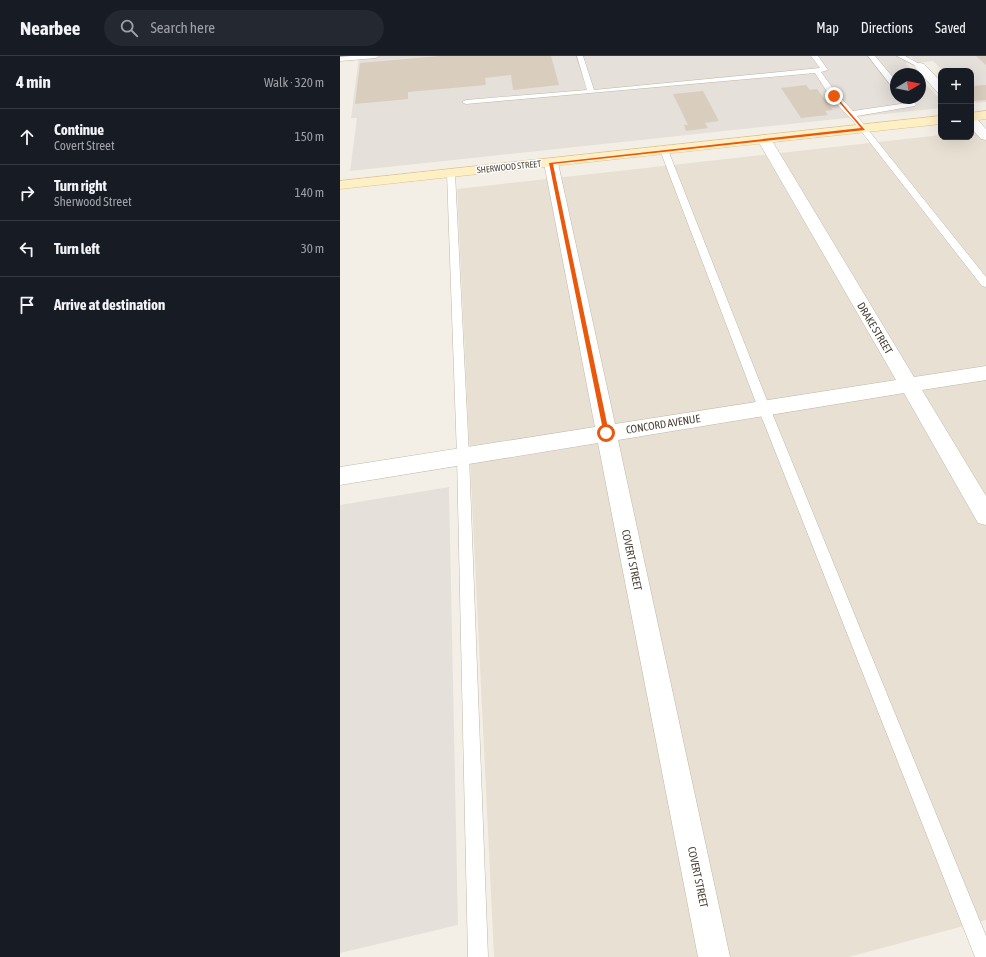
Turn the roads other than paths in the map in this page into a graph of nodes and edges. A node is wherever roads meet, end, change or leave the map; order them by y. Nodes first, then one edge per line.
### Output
1 (376, 56) edge
2 (580, 56) edge
3 (814, 56) edge
4 (871, 56) edge
5 (900, 56) edge
6 (340, 59) edge
7 (920, 66) joint
8 (817, 71) junction
9 (890, 79) edge
10 (938, 86) edge
11 (591, 92) junction
12 (466, 102) dead end
13 (912, 104) edge
14 (870, 112) junction
15 (852, 114) junction
16 (986, 115) edge
17 (974, 117) edge
18 (938, 120) edge
19 (974, 124) edge
20 (882, 127) junction
21 (864, 129) junction
22 (986, 136) edge
23 (764, 139) junction
24 (664, 150) junction
25 (551, 163) junction
26 (451, 173) junction
27 (340, 185) edge
28 (986, 284) edge
29 (986, 373) edge
30 (909, 385) junction
31 (764, 408) junction
32 (606, 433) junction
33 (462, 456) junction
34 (340, 476) edge
35 (986, 516) edge
36 (478, 957) edge
37 (714, 957) edge
38 (985, 957) edge

1 - 6 lane
2 - 11 lane
3 - 8 lane
4 - 9 lane
5 - 7 lane
7 - 10 street
8 - 11 lane
8 - 15 lane
11 - 12 lane
13 - 14 lane
14 - 15 lane
14 - 20 lane
15 - 21 lane
16 - 17 street
18 - 20 street, SHERWOOD STREET
19 - 22 street
20 - 21 street, SHERWOOD STREET
21 - 23 street, SHERWOOD STREET
21 - 28 lane
23 - 24 street, SHERWOOD STREET
23 - 30 street, DRAKE STREET
24 - 25 street, SHERWOOD STREET
24 - 31 lane
25 - 26 street, SHERWOOD STREET
25 - 32 street, COVERT STREET
26 - 27 street, SHERWOOD STREET
26 - 33 lane
29 - 30 street, CONCORD AVENUE
30 - 31 street, CONCORD AVENUE
30 - 35 street, DRAKE STREET
31 - 32 street, CONCORD AVENUE
31 - 38 lane
32 - 33 street, CONCORD AVENUE
32 - 37 street, COVERT STREET
33 - 34 street, CONCORD AVENUE
33 - 36 lane

